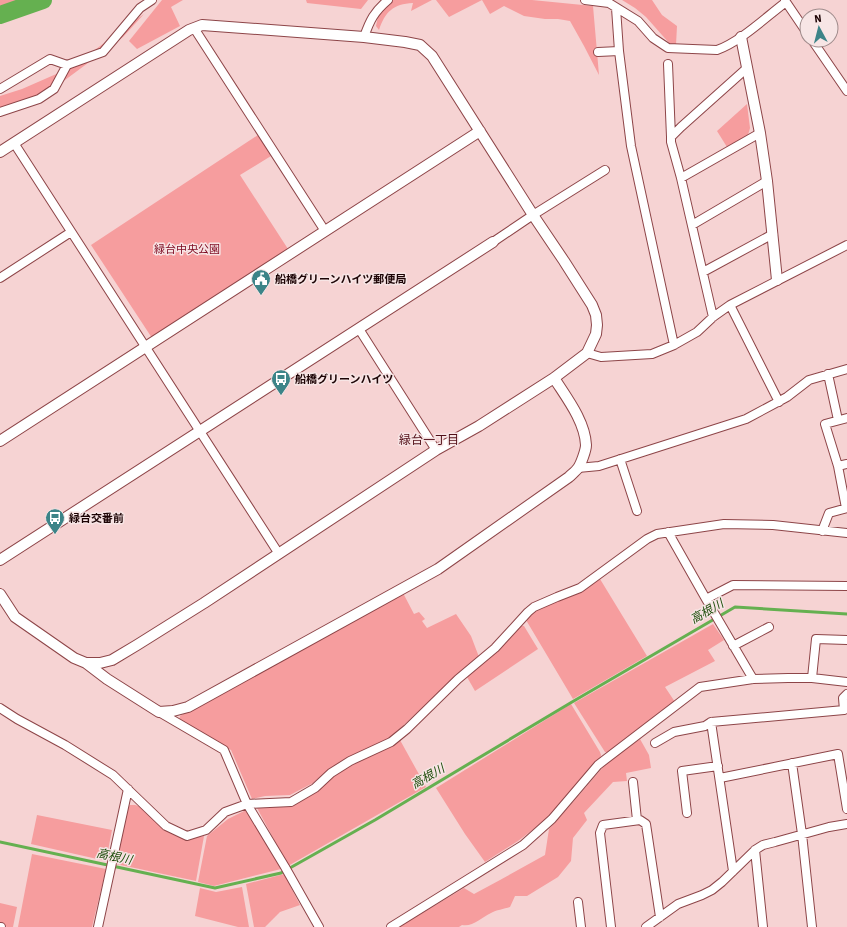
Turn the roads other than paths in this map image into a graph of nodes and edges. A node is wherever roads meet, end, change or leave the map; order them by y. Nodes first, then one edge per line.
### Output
1 (152, 0) edge
2 (388, 0) edge
3 (585, 0) edge
4 (785, 1) edge
5 (616, 8) junction
6 (799, 21) edge
7 (194, 28) junction
8 (364, 37) junction
9 (741, 37) junction
10 (817, 48) edge
11 (619, 51) junction
12 (598, 52) dead end
13 (67, 64) junction
14 (668, 64) dead end
15 (747, 68) junction
16 (0, 89) edge
17 (847, 91) edge
18 (0, 112) edge
19 (480, 130) junction
20 (760, 133) junction
21 (671, 137) junction
22 (14, 143) junction
23 (0, 152) edge
24 (605, 170) dead end
25 (681, 178) junction
26 (767, 181) junction
27 (533, 215) junction
28 (692, 225) junction
29 (325, 231) junction
30 (71, 232) junction
31 (773, 234) junction
32 (493, 242) joint
33 (847, 245) edge
34 (703, 272) junction
35 (0, 278) edge
36 (778, 280) junction
37 (730, 306) junction
38 (713, 317) junction
39 (359, 329) junction
40 (674, 345) junction
41 (145, 347) junction
42 (587, 353) junction
43 (847, 369) edge
44 (828, 374) junction
45 (554, 378) junction
46 (779, 402) junction
47 (847, 418) edge
48 (838, 420) junction
49 (200, 431) junction
50 (0, 441) edge
51 (436, 450) junction
52 (620, 459) junction
53 (847, 464) edge
54 (838, 466) junction
55 (578, 468) junction
56 (846, 508) edge
57 (637, 511) dead end
58 (822, 531) junction
59 (668, 532) junction
60 (847, 532) edge
61 (279, 554) junction
62 (0, 560) edge
63 (847, 586) edge
64 (0, 594) edge
65 (706, 599) junction
66 (769, 627) dead end
67 (847, 640) edge
68 (733, 646) junction
69 (86, 663) junction
70 (812, 678) junction
71 (753, 679) junction
72 (847, 682) edge
73 (847, 694) edge
74 (0, 708) edge
75 (159, 712) junction
76 (712, 722) junction
77 (655, 743) dead end
78 (792, 763) junction
79 (718, 766) junction
80 (720, 778) junction
81 (633, 782) dead end
82 (128, 789) junction
83 (247, 804) junction
84 (847, 809) edge
85 (687, 813) dead end
86 (637, 820) junction
87 (847, 824) edge
88 (802, 834) junction
89 (755, 850) junction
90 (733, 871) junction
91 (578, 902) dead end
92 (660, 917) junction
93 (650, 926) edge
94 (98, 927) edge
95 (319, 927) edge
96 (391, 927) edge
97 (581, 927) edge
98 (611, 927) edge
99 (763, 927) edge
100 (812, 927) edge

1 - 13 street
2 - 8 street
3 - 5 street
4 - 6 street
4 - 9 street
5 - 9 street
5 - 11 street
7 - 8 street
7 - 22 street
7 - 29 street
8 - 19 street
9 - 15 street
10 - 17 street
11 - 12 street
11 - 40 street
13 - 16 street
13 - 18 street
14 - 21 street
15 - 20 street
15 - 21 street
19 - 27 street
19 - 29 street
20 - 25 street
20 - 26 street
21 - 25 street
22 - 23 street
22 - 30 street
24 - 27 street
25 - 28 street
26 - 28 street
26 - 31 street
27 - 32 street
27 - 42 street
28 - 34 street
29 - 41 street
30 - 35 street
30 - 41 street
31 - 34 street
31 - 36 street
32 - 39 street
33 - 36 street
34 - 38 street
36 - 37 street
37 - 38 street
37 - 46 street
38 - 40 street
39 - 49 street
39 - 51 street
40 - 42 street
41 - 49 street
41 - 50 street
42 - 45 street
43 - 44 street
44 - 46 street
44 - 48 street
45 - 51 street
45 - 55 street
46 - 52 street
47 - 48 street
48 - 54 street
49 - 61 street
49 - 62 street
51 - 61 street
52 - 55 street
52 - 57 street
53 - 54 street
54 - 56 street
55 - 75 street
56 - 58 street
58 - 59 street
58 - 60 street
59 - 65 street
59 - 83 street
61 - 69 street
63 - 65 street
64 - 69 street
65 - 68 street
66 - 68 street
67 - 70 street
68 - 71 street
69 - 75 street
70 - 71 street
70 - 72 street
71 - 96 street
73 - 76 street
74 - 82 street
75 - 83 street
76 - 77 street
76 - 79 street
78 - 80 street
78 - 84 street
78 - 88 street
79 - 80 street
79 - 85 street
80 - 90 street
81 - 86 street
82 - 83 street
82 - 94 street
83 - 95 street
86 - 92 street
86 - 98 street
87 - 88 street
88 - 89 street
88 - 100 street
89 - 90 street
89 - 99 street
90 - 92 street
91 - 97 street
92 - 93 street

